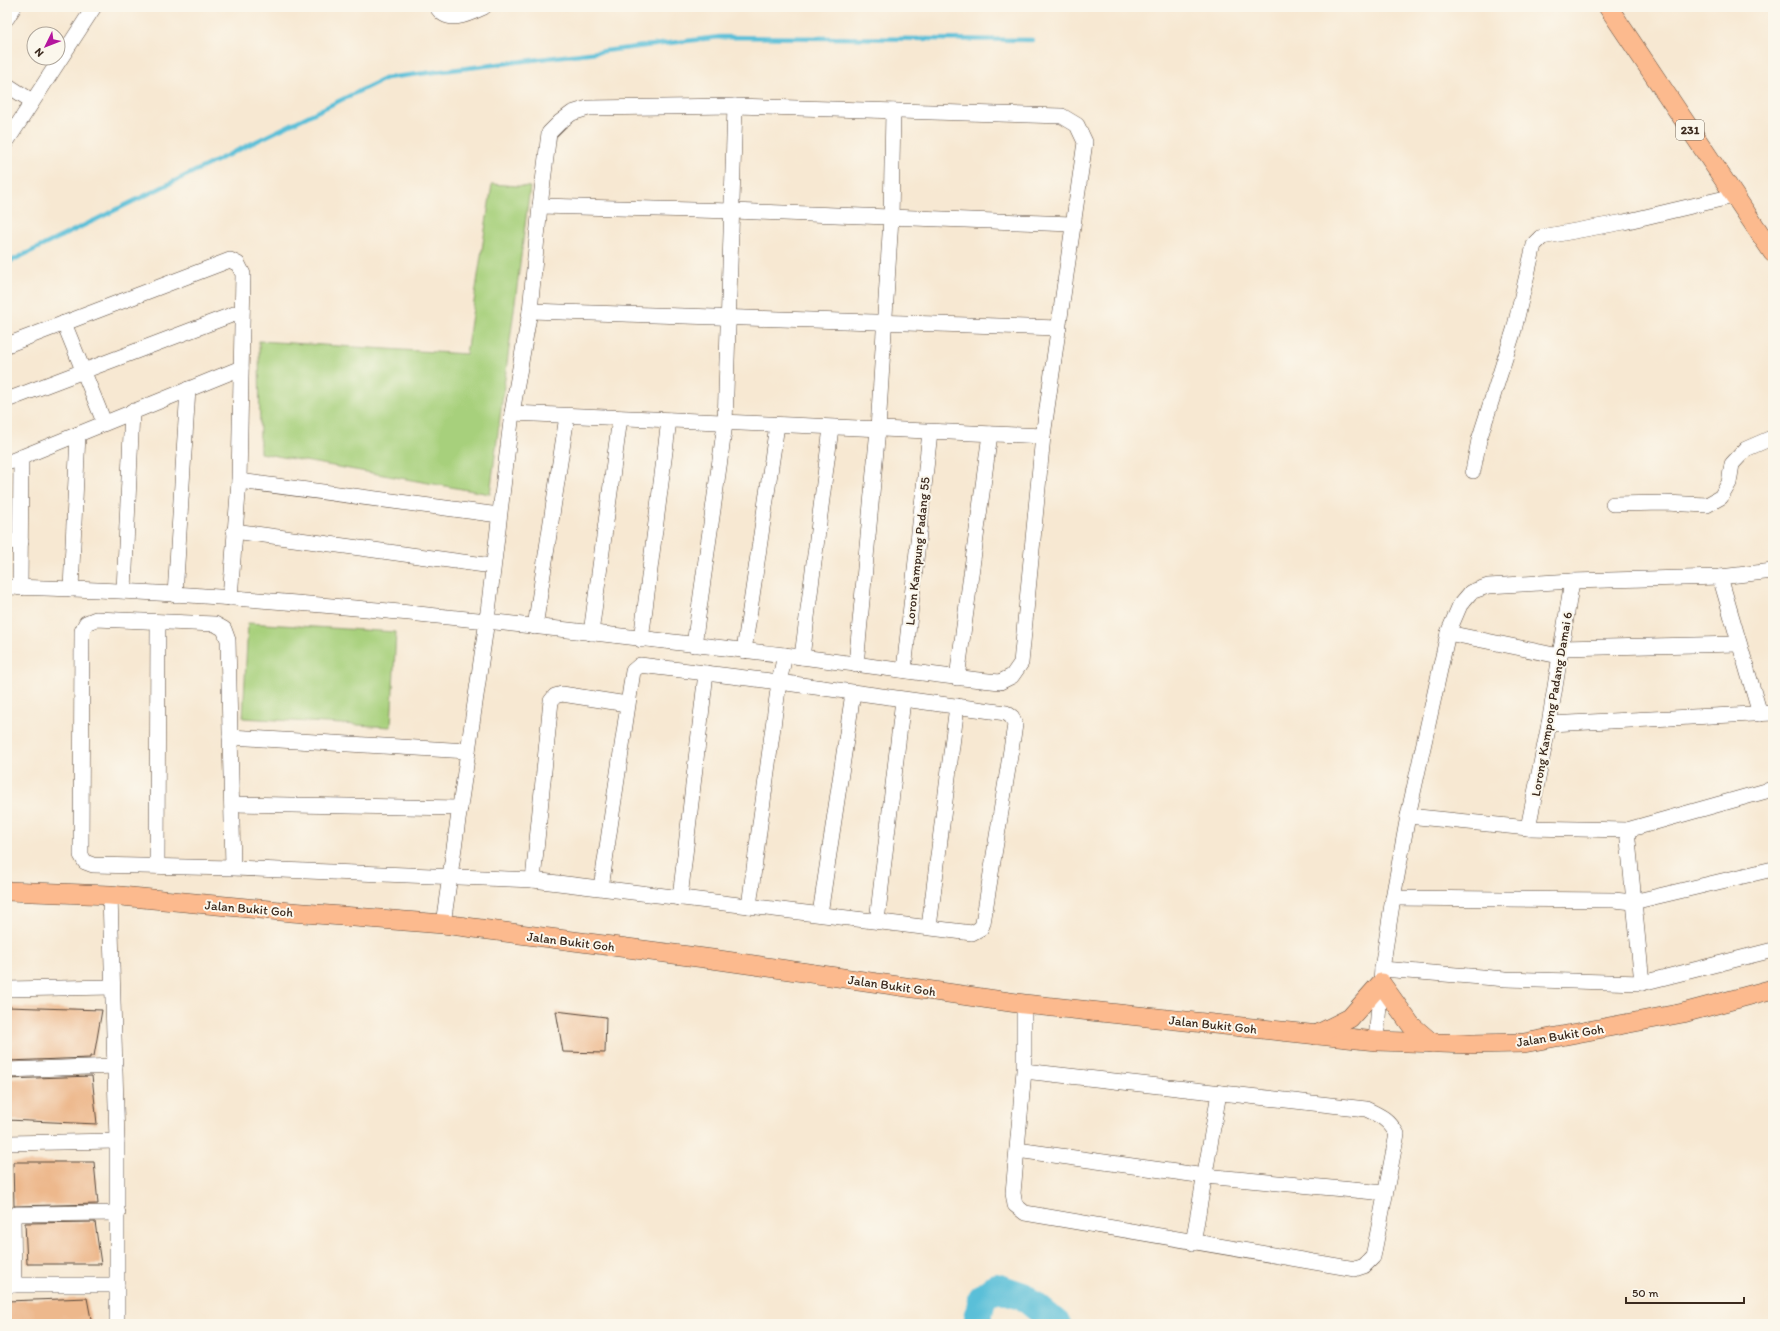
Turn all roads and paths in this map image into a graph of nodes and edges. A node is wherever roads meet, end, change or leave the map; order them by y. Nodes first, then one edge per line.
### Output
1 (14, 7) edge
2 (94, 7) edge
3 (437, 7) edge
4 (484, 7) edge
5 (1608, 7) edge
6 (7, 18) edge
7 (7, 85) edge
8 (32, 101) junction
9 (735, 106) junction
10 (893, 111) junction
11 (7, 141) edge
12 (1734, 196) junction
13 (540, 206) junction
14 (733, 211) junction
15 (890, 218) junction
16 (1072, 224) junction
17 (1773, 253) edge
18 (242, 311) junction
19 (530, 311) junction
20 (729, 316) junction
21 (64, 323) junction
22 (885, 323) junction
23 (1059, 328) junction
24 (7, 345) edge
25 (241, 368) junction
26 (83, 371) junction
27 (188, 389) junction
28 (7, 400) edge
29 (132, 411) junction
30 (512, 413) junction
31 (566, 416) junction
32 (620, 418) junction
33 (669, 420) junction
34 (104, 422) junction
35 (725, 424) junction
36 (776, 425) junction
37 (831, 428) junction
38 (878, 429) junction
39 (930, 432) junction
40 (78, 434) junction
41 (990, 434) junction
42 (1043, 436) junction
43 (1773, 439) edge
44 (21, 457) junction
45 (7, 462) edge
46 (1473, 471) dead end
47 (238, 481) junction
48 (1613, 504) dead end
49 (499, 515) junction
50 (234, 531) junction
51 (14, 542) edge
52 (492, 566) junction
53 (1772, 573) edge
54 (1720, 577) junction
55 (1572, 581) junction
56 (14, 588) edge
57 (71, 590) junction
58 (124, 591) junction
59 (175, 595) junction
60 (230, 598) junction
61 (487, 620) junction
62 (158, 622) junction
63 (535, 627) junction
64 (591, 633) junction
65 (1448, 633) junction
66 (641, 640) junction
67 (1739, 644) junction
68 (694, 645) junction
69 (744, 651) junction
70 (1560, 652) junction
71 (785, 656) junction
72 (802, 657) junction
73 (856, 665) junction
74 (904, 670) junction
75 (706, 673) junction
76 (956, 678) junction
77 (779, 682) junction
78 (853, 693) junction
79 (903, 700) junction
80 (627, 704) junction
81 (958, 706) junction
82 (1767, 714) edge
83 (1549, 724) junction
84 (230, 737) junction
85 (468, 751) junction
86 (1773, 789) edge
87 (232, 804) junction
88 (460, 808) junction
89 (1408, 816) junction
90 (1528, 828) junction
91 (1627, 830) junction
92 (157, 866) junction
93 (233, 868) junction
94 (1773, 869) edge
95 (449, 878) junction
96 (533, 880) junction
97 (601, 888) junction
98 (7, 891) edge
99 (110, 895) junction
100 (680, 898) junction
101 (1393, 898) junction
102 (1633, 902) junction
103 (749, 906) junction
104 (820, 914) junction
105 (877, 921) junction
106 (443, 924) junction
107 (929, 928) junction
108 (1773, 950) edge
109 (1381, 976) junction
110 (1642, 984) junction
111 (112, 987) junction
112 (7, 989) edge
113 (1773, 989) edge
114 (1024, 1004) junction
115 (1316, 1035) junction
116 (1376, 1041) junction
117 (1432, 1043) junction
118 (115, 1066) junction
119 (7, 1070) edge
120 (1024, 1071) junction
121 (1219, 1093) junction
122 (117, 1141) junction
123 (7, 1143) edge
124 (1017, 1150) junction
125 (1205, 1176) junction
126 (1385, 1193) junction
127 (118, 1214) junction
128 (1193, 1243) junction
129 (11, 1285) edge
130 (117, 1285) junction
131 (117, 1324) edge

1 - 6 street
2 - 8 street
3 - 4 street
5 - 12 main road, 231
7 - 8 street
8 - 11 street
9 - 10 street
9 - 13 street
9 - 14 street
10 - 15 street
10 - 16 street
12 - 17 main road, 231
12 - 46 street
13 - 14 street
13 - 19 street
14 - 15 street
14 - 20 street
15 - 16 street
15 - 22 street
16 - 23 street
18 - 21 street
18 - 25 street
18 - 26 street
19 - 20 street
19 - 30 street
20 - 22 street
20 - 35 street
21 - 24 street
21 - 26 street
22 - 23 street
22 - 38 street
23 - 42 street
25 - 27 street
25 - 47 street
26 - 28 street
26 - 34 street
27 - 29 street
27 - 59 street
29 - 34 street
29 - 58 street
30 - 31 street
30 - 49 street
31 - 32 street
31 - 63 street
32 - 33 street
32 - 64 street
33 - 35 street
33 - 66 street
34 - 40 street
35 - 36 street
35 - 68 street
36 - 37 street
36 - 69 street
37 - 38 street
37 - 72 street
38 - 39 street
38 - 73 street
39 - 41 street
39 - 74 street, Loron Kampung Padang 55
40 - 44 street
40 - 57 street
41 - 42 street
41 - 76 street
42 - 76 street
43 - 48 street
44 - 45 street
44 - 51 street
47 - 49 street
47 - 50 street
49 - 52 street
50 - 52 street
50 - 60 street
51 - 56 street
52 - 61 street
53 - 54 street
54 - 55 street
54 - 67 street
55 - 65 street
55 - 70 street, Lorong Kampong Padang Damai 6
56 - 57 street
57 - 58 street
58 - 59 street
59 - 60 street
60 - 61 street
61 - 63 street
61 - 85 street
62 - 84 street
62 - 92 street
62 - 92 street
63 - 64 street
64 - 66 street
65 - 70 street
65 - 89 street
66 - 68 street
67 - 70 street
67 - 82 street
68 - 69 street
69 - 71 street
70 - 83 street, Lorong Kampong Padang Damai 6
71 - 72 street
71 - 77 street
72 - 73 street
73 - 74 street
74 - 76 street
75 - 77 street
75 - 80 street
75 - 100 street
77 - 78 street
77 - 103 street
78 - 79 street
78 - 104 street
79 - 81 street
79 - 105 street
80 - 96 street
80 - 97 street
81 - 107 street
81 - 107 street
82 - 83 street
83 - 90 street, Lorong Kampong Padang Damai 6
84 - 85 street
84 - 87 street
85 - 88 street
86 - 91 street
87 - 88 street
87 - 93 street
88 - 95 street
89 - 90 street
89 - 101 street
90 - 91 street
91 - 102 street
92 - 93 street
93 - 95 street
94 - 102 street
95 - 96 street
95 - 106 street
96 - 97 street
97 - 100 street
98 - 99 main road, Jalan Bukit Goh
99 - 106 main road, Jalan Bukit Goh
99 - 111 street
100 - 103 street
101 - 102 street
101 - 109 street
102 - 110 street
103 - 104 street
104 - 105 street
105 - 107 street
106 - 114 main road, Jalan Bukit Goh
108 - 110 street
109 - 110 street
109 - 115 main road
109 - 116 street
109 - 117 main road
111 - 112 street
111 - 118 street
113 - 117 main road, Jalan Bukit Goh
114 - 115 main road, Jalan Bukit Goh
114 - 120 street
115 - 116 main road, Jalan Bukit Goh
116 - 117 main road, Jalan Bukit Goh
118 - 119 street
118 - 122 street
120 - 121 street
120 - 124 street
121 - 125 street
121 - 126 street
122 - 123 street
122 - 127 street
124 - 125 street
124 - 128 street
125 - 126 street
125 - 128 street
126 - 128 street
127 - 129 street
127 - 130 street
129 - 130 street
130 - 131 street

